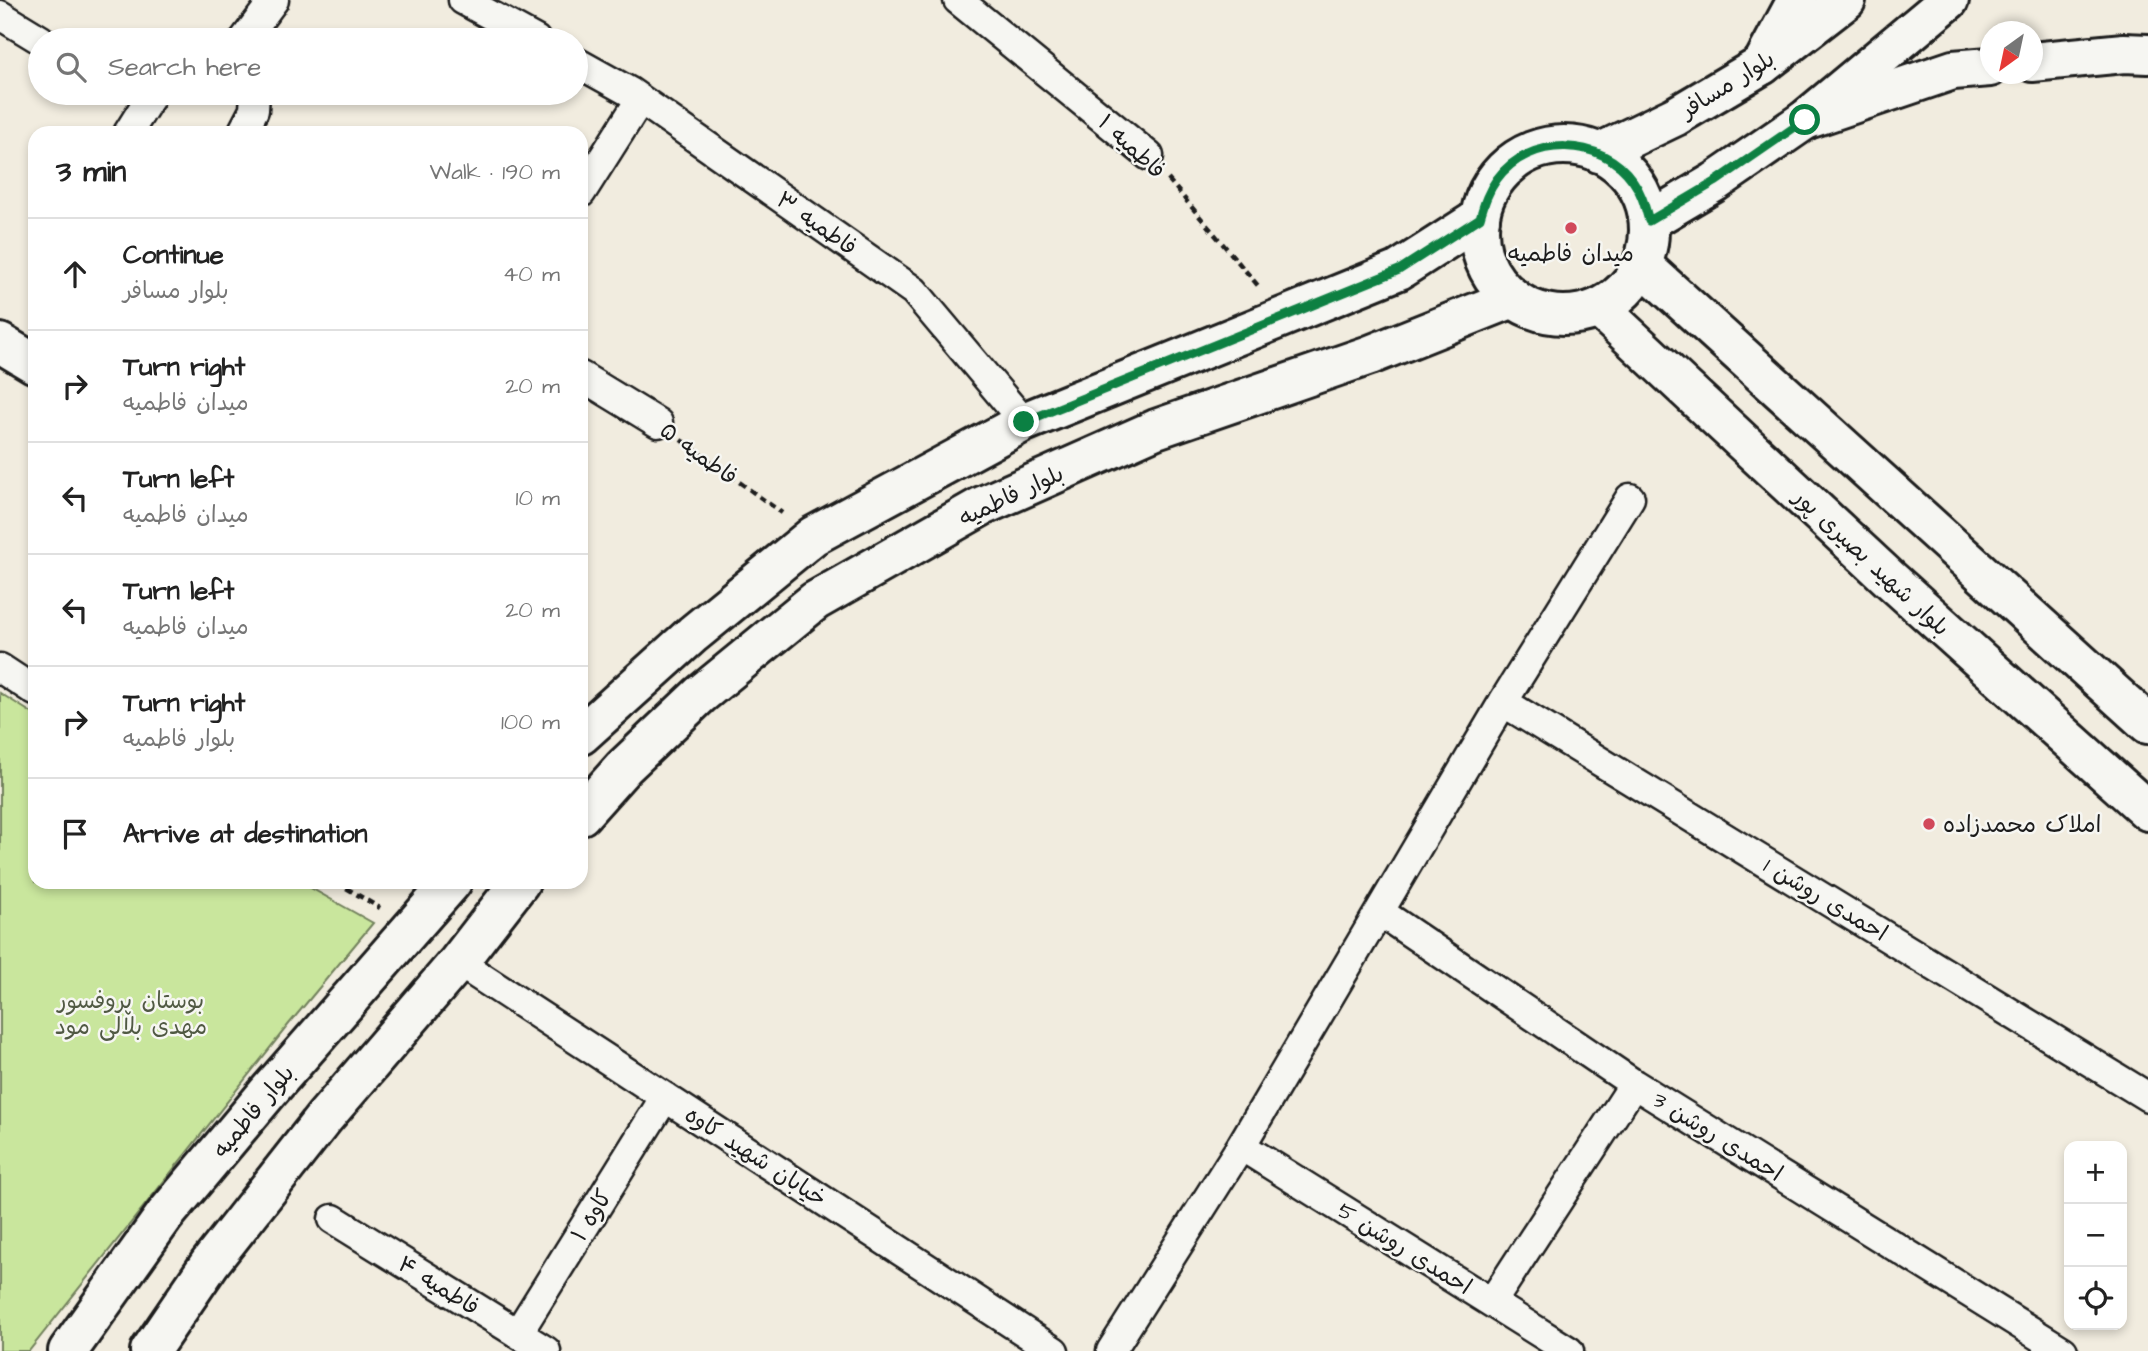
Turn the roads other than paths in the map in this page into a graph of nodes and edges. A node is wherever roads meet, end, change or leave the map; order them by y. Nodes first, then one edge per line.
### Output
1 (274, 0) edge
2 (463, 0) edge
3 (958, 0) edge
4 (1797, 0) edge
5 (1846, 0) edge
6 (1949, 0) edge
7 (0, 15) edge
8 (253, 28) edge
9 (514, 28) edge
10 (28, 32) edge
11 (2148, 54) edge
12 (2043, 61) edge
13 (1762, 65) junction
14 (1980, 68) edge
15 (588, 69) edge
16 (640, 100) junction
17 (137, 105) edge
18 (254, 105) edge
19 (1805, 120) junction
20 (130, 126) edge
21 (246, 126) edge
22 (1600, 153) junction
23 (1149, 156) road end
24 (588, 182) edge
25 (1480, 218) junction
26 (1649, 221) junction
27 (1642, 265) junction
28 (1513, 298) junction
29 (1599, 308) junction
30 (0, 343) edge
31 (28, 360) edge
32 (588, 380) edge
33 (1024, 422) junction
34 (658, 424) road end
35 (1630, 498) dead end
36 (0, 668) edge
37 (28, 686) edge
38 (1503, 702) junction
39 (588, 723) edge
40 (2148, 724) edge
41 (588, 807) edge
42 (2148, 811) edge
43 (446, 889) edge
44 (515, 889) edge
45 (1380, 912) junction
46 (458, 962) junction
47 (1634, 1084) junction
48 (665, 1097) junction
49 (2148, 1097) edge
50 (1241, 1146) junction
51 (333, 1219) dead end
52 (1493, 1302) junction
53 (518, 1333) junction
54 (68, 1351) edge
55 (150, 1351) edge
56 (546, 1351) edge
57 (1054, 1351) edge
58 (1111, 1351) edge
59 (1569, 1351) edge
60 (2063, 1351) edge

1 - 8 street
2 - 9 street
3 - 23 street, فاطمیه ۱
4 - 13 main road
5 - 13 main road, بلوار مسافر
6 - 19 main road
7 - 10 street
11 - 12 main road
13 - 22 main road, بلوار مسافر
14 - 19 main road
15 - 16 street, فاطمیه ۳
16 - 24 street
16 - 33 street, فاطمیه ۳
17 - 20 street
18 - 21 street
19 - 26 main road
22 - 25 main road
22 - 26 main road
25 - 28 main road
25 - 33 main road
26 - 27 main road
27 - 29 main road
27 - 40 main road
28 - 29 main road
28 - 41 main road, بلوار فاطمیه
29 - 42 main road, بلوار شهید بصیری پور
30 - 31 main road
32 - 34 street, فاطمیه ۵
33 - 39 main road
35 - 38 street
36 - 37 street
38 - 45 street
38 - 49 street, احمدی روشن 1
43 - 54 main road, بلوار فاطمیه
44 - 46 main road
45 - 47 street, احمدی روشن 3
45 - 50 street
46 - 48 street, خیابان شهید کاوه
46 - 55 main road
47 - 52 street
47 - 60 street, احمدی روشن 3
48 - 53 street, کاوه ۱
48 - 57 street, خیابان شهید کاوه
50 - 52 street, احمدی روشن 5
50 - 58 street
51 - 53 street, فاطمیه ۴
52 - 59 street, احمدی روشن 5
53 - 56 street, فاطمیه ۴

